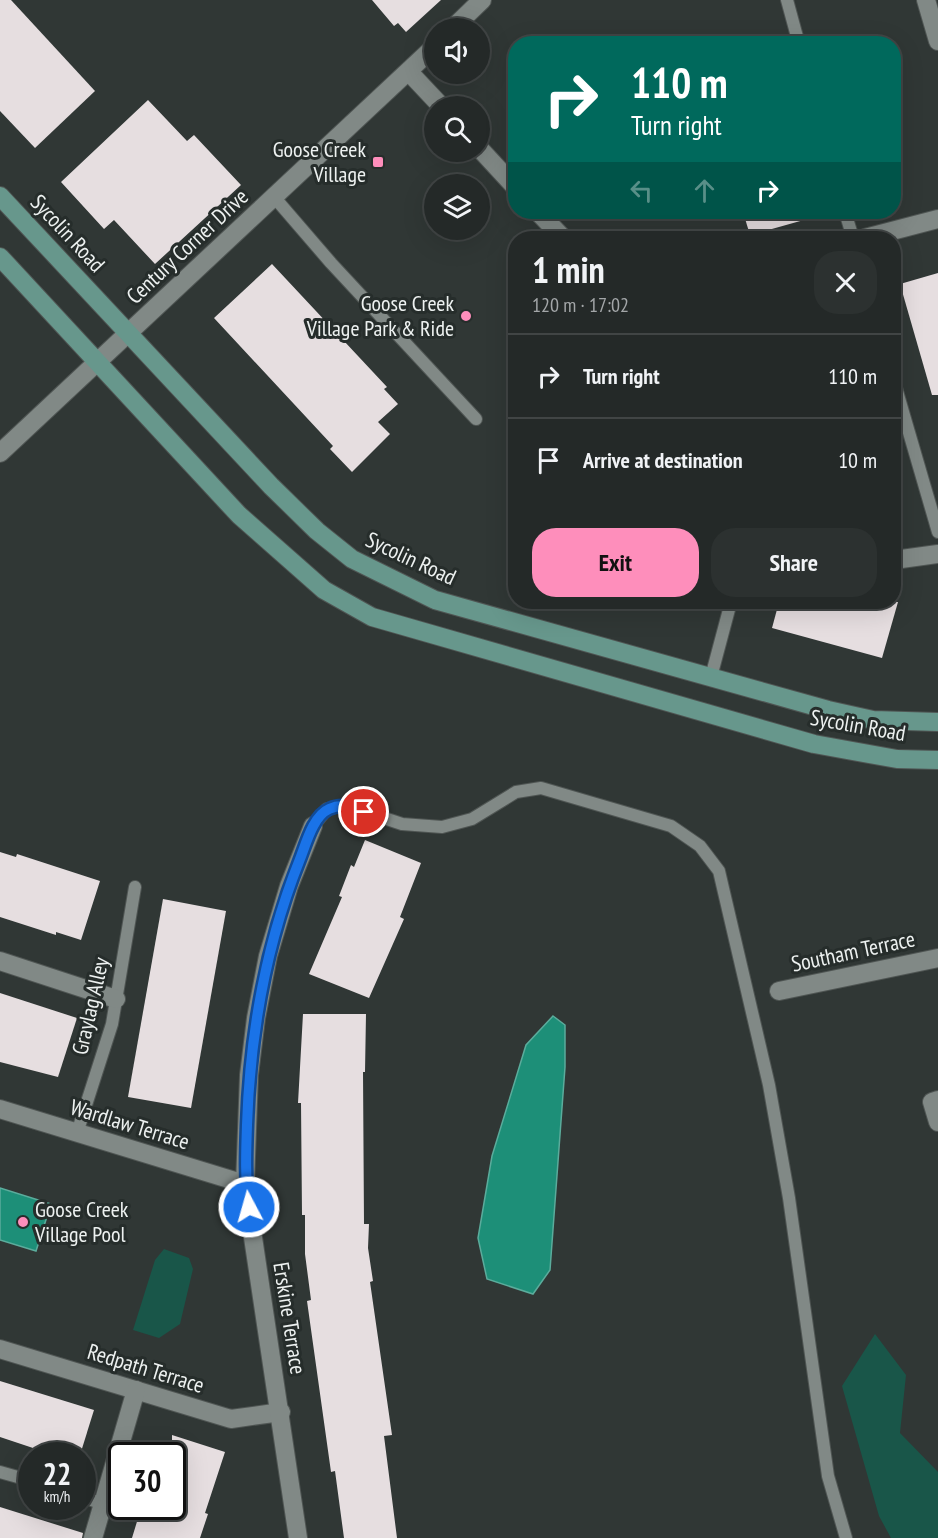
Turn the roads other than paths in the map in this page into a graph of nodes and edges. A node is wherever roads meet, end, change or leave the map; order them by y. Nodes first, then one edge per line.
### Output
1 (482, 0) edge
2 (787, 0) edge
3 (926, 0) edge
4 (463, 18) edge
5 (797, 36) edge
6 (938, 41) edge
7 (424, 57) edge
8 (409, 72) junction
9 (432, 96) edge
10 (490, 160) edge
11 (508, 179) edge
12 (0, 196) edge
13 (275, 198) junction
14 (545, 219) edge
15 (938, 219) edge
16 (556, 231) edge
17 (893, 231) edge
18 (0, 256) edge
19 (129, 333) junction
20 (98, 362) junction
21 (901, 405) edge
22 (476, 418) dead end
23 (0, 453) edge
24 (938, 532) edge
25 (938, 554) edge
26 (901, 559) edge
27 (729, 609) edge
28 (711, 677) junction
29 (938, 722) edge
30 (938, 760) edge
31 (313, 826) joint
32 (135, 887) dead end
33 (938, 958) edge
34 (0, 961) edge
35 (779, 991) dead end
36 (116, 999) junction
37 (935, 1101) edge
38 (0, 1109) edge
39 (938, 1122) edge
40 (77, 1133) junction
41 (245, 1184) junction
42 (0, 1349) edge
43 (136, 1390) junction
44 (281, 1412) junction
45 (0, 1472) edge
46 (18, 1477) edge
47 (96, 1501) edge
48 (104, 1504) junction
49 (93, 1538) edge
50 (298, 1538) edge
51 (846, 1538) edge

1 - 4 street
2 - 5 lane
3 - 6 street
7 - 8 street, Century Corner Drive
8 - 9 street
8 - 13 street, Century Corner Drive
10 - 11 street
12 - 19 main road, Sycolin Road
13 - 19 street, Century Corner Drive
13 - 22 lane
14 - 16 street
15 - 17 street
18 - 20 main road, Sycolin Road
19 - 20 street, Century Corner Drive
19 - 28 main road, Sycolin Road
20 - 23 street, Century Corner Drive
20 - 30 main road, Sycolin Road
21 - 24 lane
25 - 26 street
27 - 28 lane
28 - 29 main road, Sycolin Road
31 - 41 street, Erskine Terrace
31 - 51 lane
32 - 36 lane, Graylag Alley
33 - 35 street, Southam Terrace
34 - 36 street
36 - 40 lane, Graylag Alley
37 - 39 street
38 - 40 street, Wardlaw Terrace
40 - 41 street, Wardlaw Terrace
41 - 44 street, Erskine Terrace
42 - 43 street, Redpath Terrace
43 - 44 street, Redpath Terrace
43 - 48 street
44 - 50 street, Erskine Terrace
45 - 46 lane
47 - 48 lane
48 - 49 street

